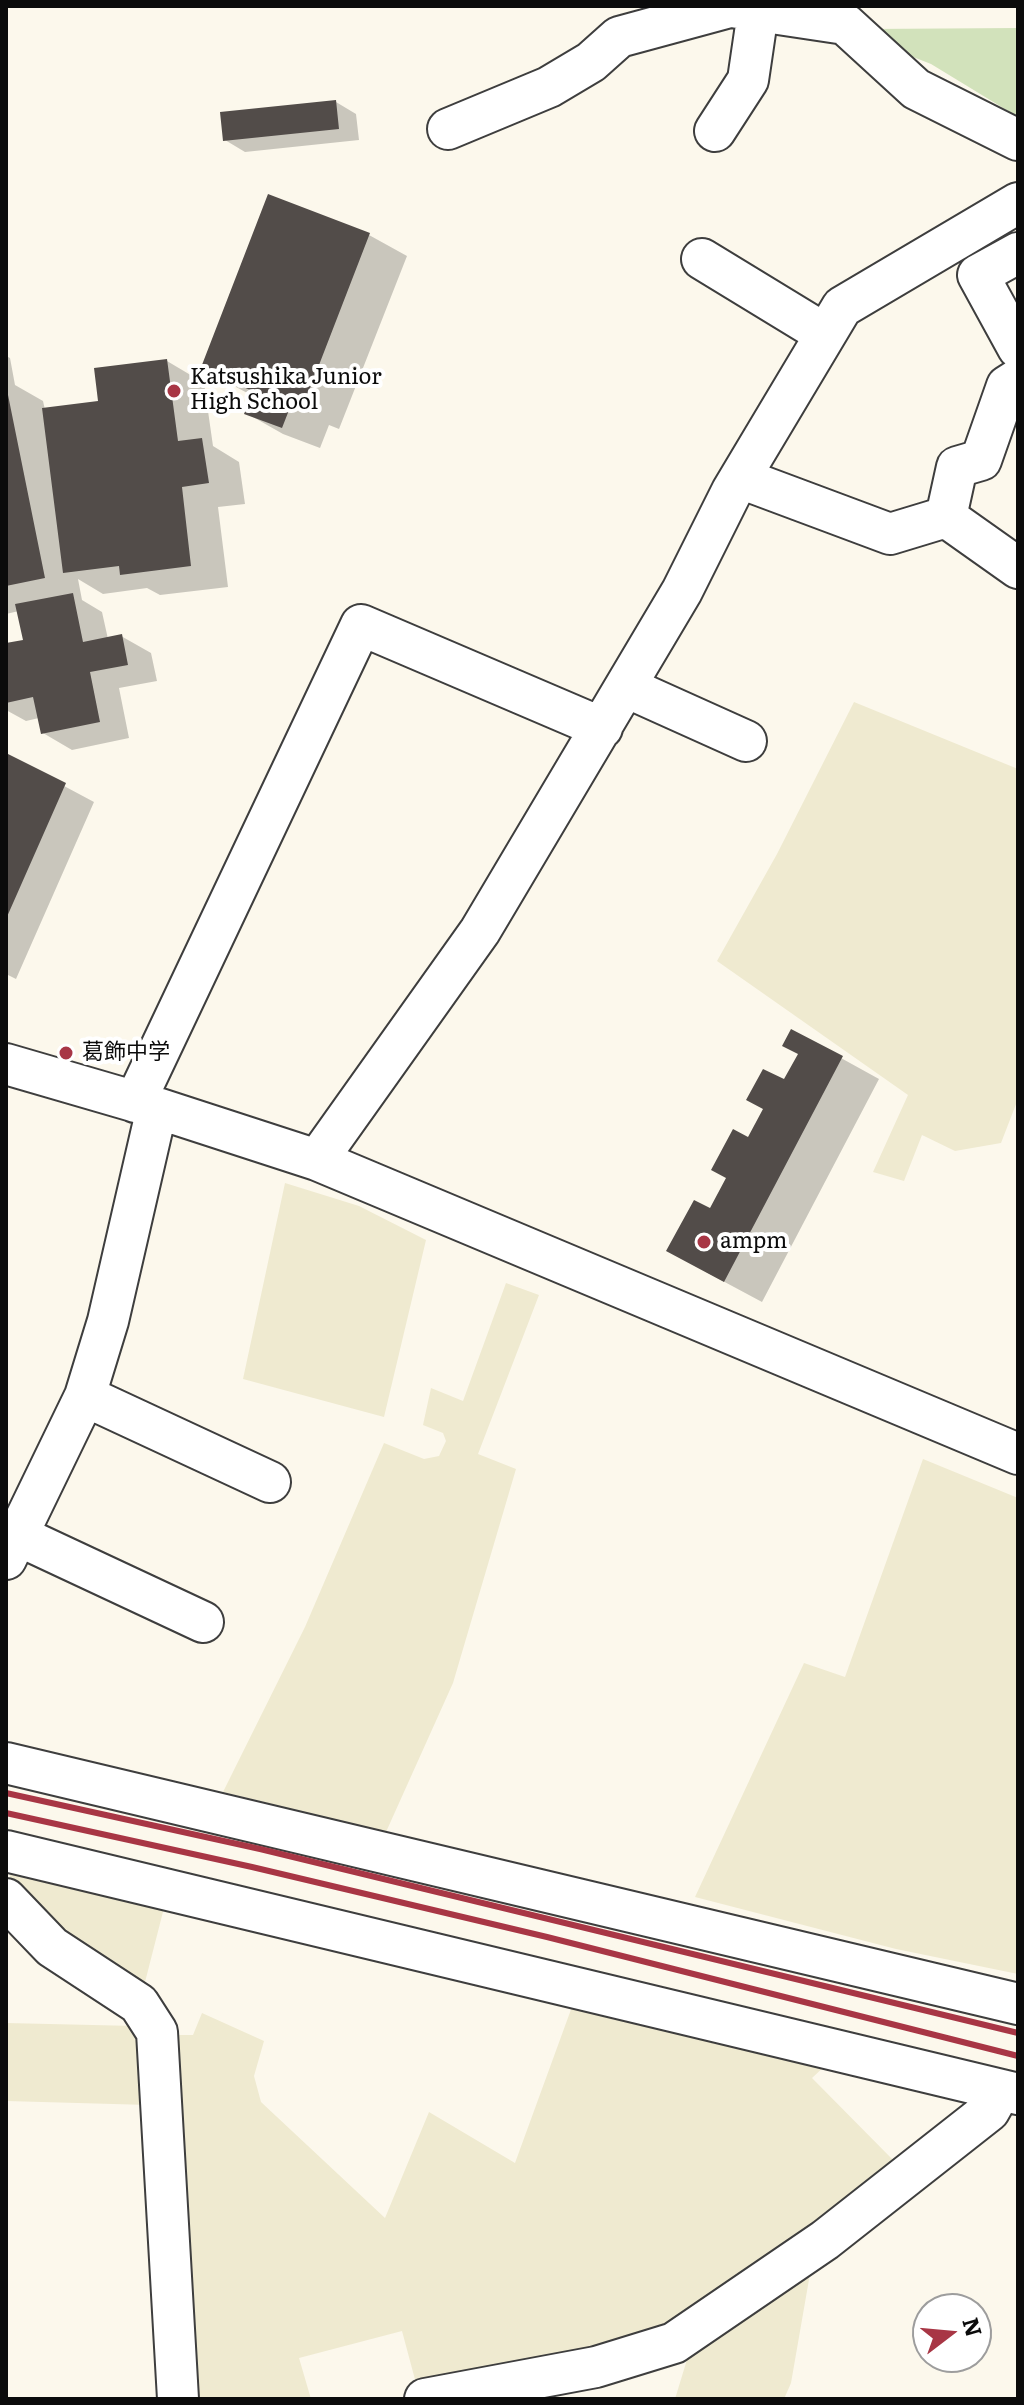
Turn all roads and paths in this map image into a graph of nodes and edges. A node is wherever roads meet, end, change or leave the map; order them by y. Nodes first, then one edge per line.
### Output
1 (736, 9) edge
2 (448, 129) dead end
3 (715, 131) dead end
4 (1018, 140) edge
5 (1018, 203) edge
6 (1018, 253) edge
7 (702, 259) dead end
8 (825, 334) junction
9 (1018, 348) edge
10 (1018, 379) edge
11 (740, 478) junction
12 (946, 517) junction
13 (1018, 568) edge
14 (626, 687) junction
15 (602, 728) junction
16 (746, 741) dead end
17 (6, 1064) edge
18 (146, 1105) junction
19 (317, 1160) junction
20 (85, 1396) junction
21 (1018, 1454) edge
22 (270, 1482) dead end
23 (11, 1547) edge
24 (203, 1622) dead end
25 (6, 1763) edge
26 (6, 1851) edge
27 (6, 1899) edge
28 (1018, 2004) edge
29 (1010, 2092) edge
30 (178, 2399) edge
31 (425, 2399) edge

1 - 2 street
1 - 3 street
1 - 4 street
5 - 8 street
6 - 9 street
7 - 8 street
8 - 11 street
10 - 12 street
11 - 12 street
11 - 14 street
12 - 13 street
14 - 15 street
14 - 16 street
15 - 18 street
15 - 19 street
17 - 18 street
18 - 19 street
18 - 20 street
19 - 21 street
20 - 22 street
20 - 23 street
23 - 24 street
25 - 28 street
26 - 29 street
27 - 30 street
29 - 31 street

